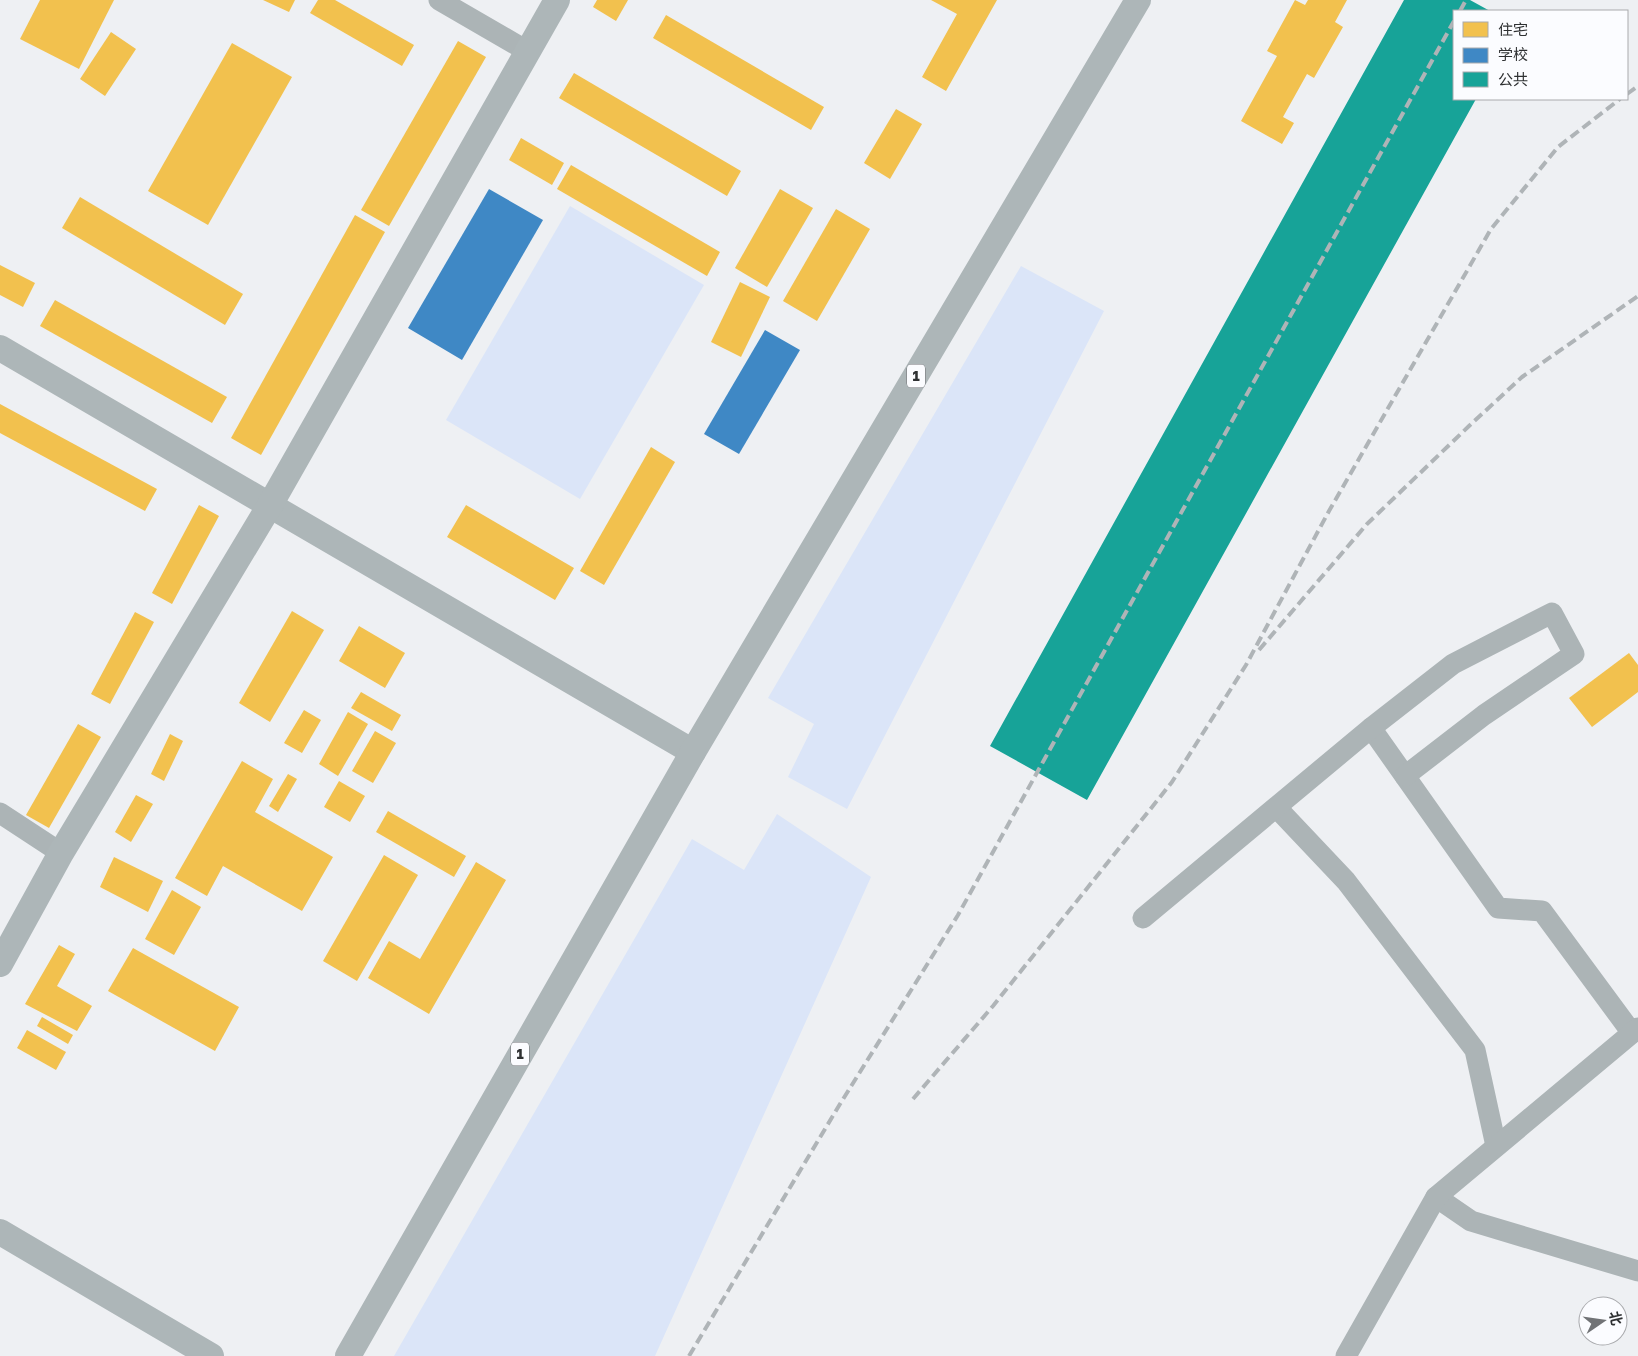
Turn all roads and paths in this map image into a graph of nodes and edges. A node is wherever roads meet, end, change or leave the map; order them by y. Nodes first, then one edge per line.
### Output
1 (439, 0) edge
2 (557, 0) edge
3 (1138, 0) edge
4 (527, 50) junction
5 (0, 348) edge
6 (270, 505) junction
7 (1371, 728) junction
8 (693, 752) junction
9 (1405, 776) junction
10 (1277, 808) junction
11 (0, 813) edge
12 (61, 853) junction
13 (1143, 918) dead end
14 (0, 964) edge
15 (1635, 1030) edge
16 (1496, 1146) junction
17 (1436, 1197) junction
18 (0, 1232) edge
19 (1638, 1271) edge
20 (211, 1356) edge
21 (348, 1356) edge
22 (1346, 1356) edge

1 - 4 street
2 - 4 main road
3 - 8 main road, 1
4 - 6 main road
5 - 6 main road
6 - 8 main road
6 - 12 main road
7 - 9 street
7 - 9 street
7 - 10 street
8 - 21 main road, 1
9 - 15 street
10 - 13 street
10 - 16 street
11 - 12 street
12 - 14 main road
15 - 16 street
16 - 17 street
17 - 19 street
17 - 22 street
18 - 20 main road

